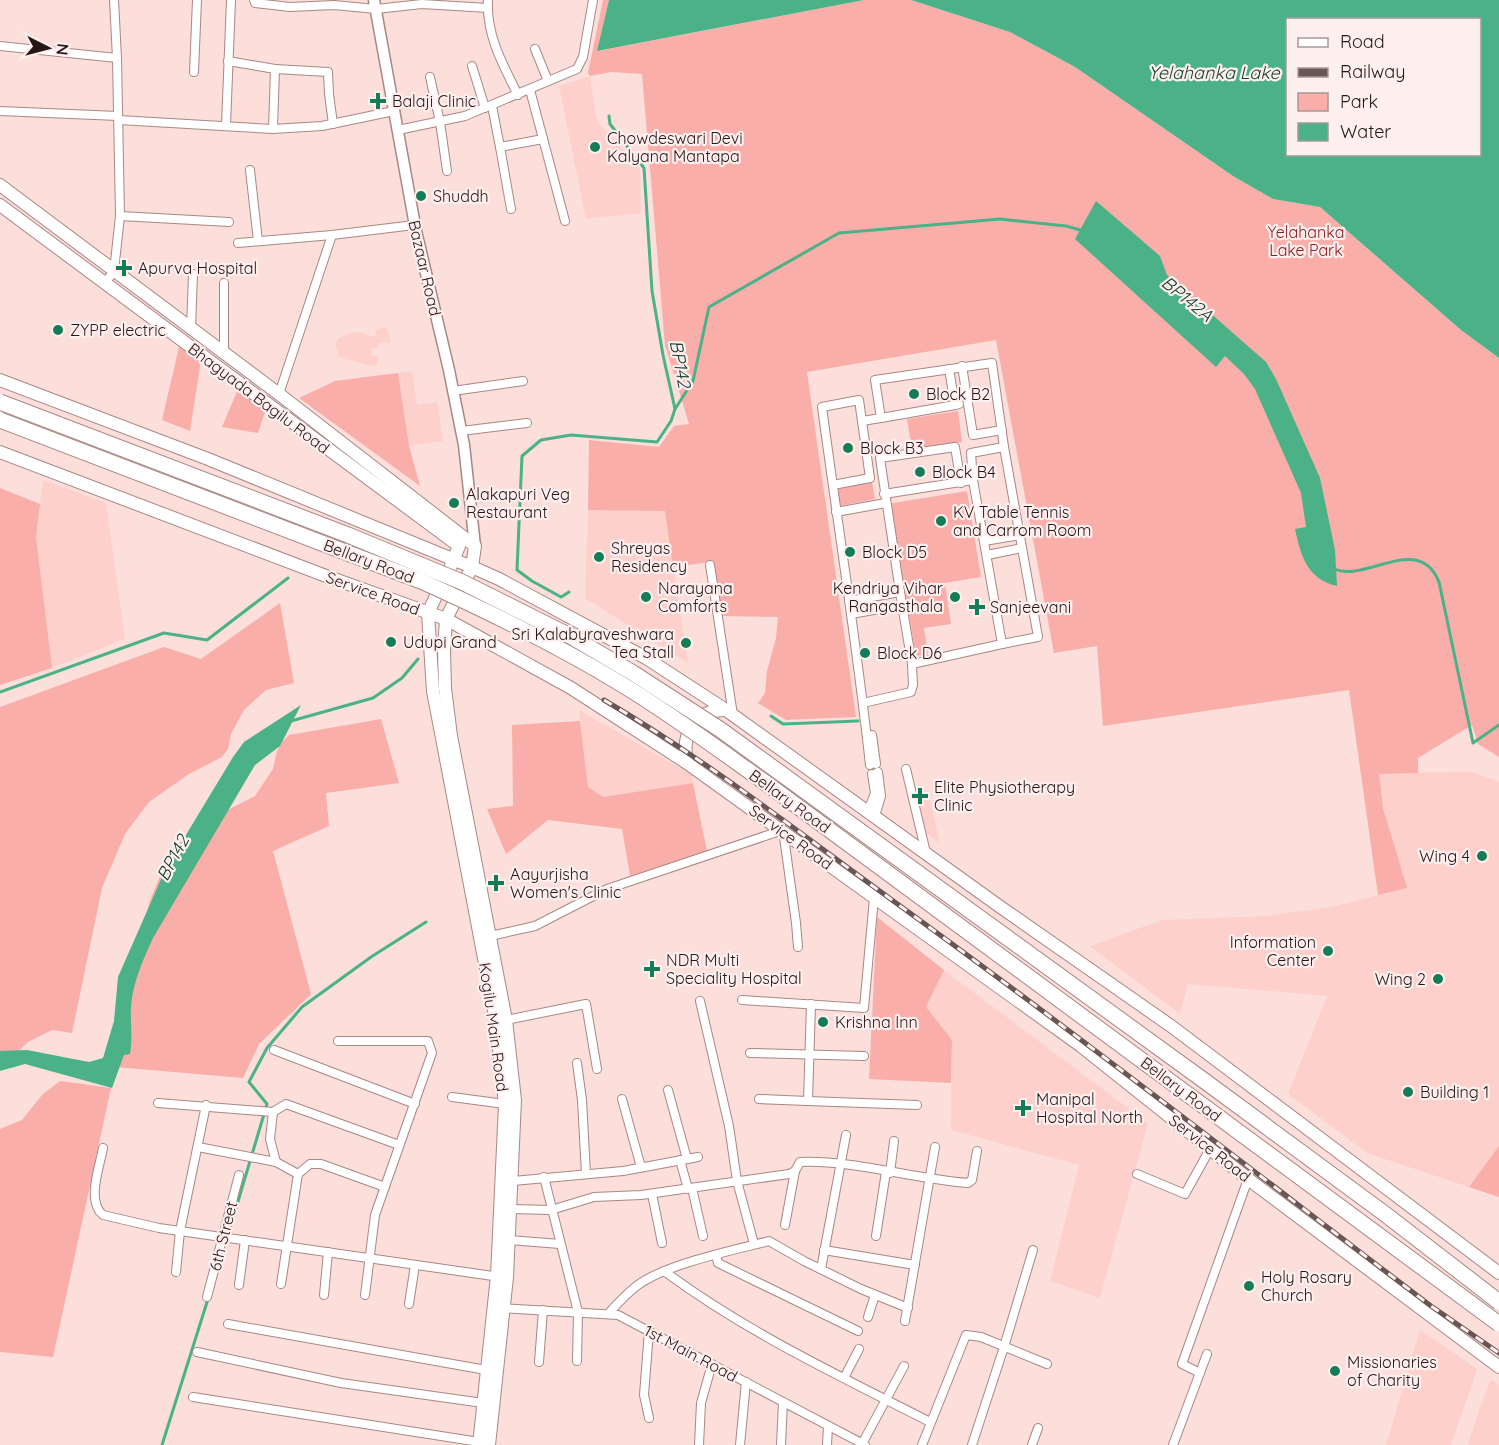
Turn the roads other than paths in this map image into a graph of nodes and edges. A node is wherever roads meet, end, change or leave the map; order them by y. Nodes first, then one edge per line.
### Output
1 (114, 0) edge
2 (197, 0) edge
3 (231, 0) edge
4 (254, 0) edge
5 (593, 0) edge
6 (421, 2) edge
7 (488, 4) edge
8 (375, 5) edge
9 (0, 46) edge
10 (535, 50) dead end
11 (117, 58) junction
12 (228, 61) junction
13 (472, 66) dead end
14 (275, 69) junction
15 (194, 72) dead end
16 (430, 77) dead end
17 (548, 81) junction
18 (530, 90) junction
19 (518, 95) junction
20 (488, 107) junction
21 (0, 111) edge
22 (394, 111) junction
23 (118, 118) junction
24 (440, 122) junction
25 (333, 124) junction
26 (226, 125) junction
27 (273, 129) junction
28 (398, 130) junction
29 (543, 139) junction
30 (500, 147) junction
31 (250, 170) dead end
32 (447, 171) dead end
33 (0, 185) edge
34 (0, 205) edge
35 (511, 209) dead end
36 (120, 216) junction
37 (565, 221) dead end
38 (229, 222) dead end
39 (414, 225) junction
40 (332, 235) junction
41 (258, 241) junction
42 (238, 243) dead end
43 (114, 271) junction
44 (194, 274) dead end
45 (105, 283) junction
46 (224, 283) dead end
47 (191, 328) junction
48 (224, 353) junction
49 (962, 366) junction
50 (949, 369) junction
51 (0, 380) edge
52 (523, 381) dead end
53 (453, 391) junction
54 (279, 394) junction
55 (0, 402) edge
56 (967, 403) junction
57 (955, 405) junction
58 (880, 418) junction
59 (0, 420) edge
60 (862, 421) junction
61 (527, 423) dead end
62 (1002, 430) junction
63 (461, 431) junction
64 (1004, 447) junction
65 (0, 452) edge
66 (973, 480) junction
67 (961, 483) junction
68 (833, 485) junction
69 (885, 499) junction
70 (836, 512) junction
71 (1020, 535) junction
72 (984, 541) junction
73 (1022, 548) junction
74 (470, 549) junction
75 (987, 555) junction
76 (454, 560) junction
77 (710, 565) dead end
78 (900, 592) junction
79 (849, 601) junction
80 (902, 605) junction
81 (428, 613) junction
82 (851, 614) junction
83 (446, 619) junction
84 (1002, 644) junction
85 (912, 664) junction
86 (439, 689) junction
87 (865, 703) junction
88 (730, 713) junction
89 (687, 763) junction
90 (874, 769) junction
91 (906, 769) dead end
92 (872, 814) junction
93 (783, 830) junction
94 (926, 853) junction
95 (874, 898) junction
96 (490, 936) junction
97 (798, 947) dead end
98 (488, 951) junction
99 (700, 1000) dead end
100 (742, 1000) dead end
101 (811, 1004) junction
102 (506, 1020) junction
103 (338, 1041) dead end
104 (274, 1050) dead end
105 (750, 1053) dead end
106 (809, 1055) junction
107 (864, 1056) dead end
108 (577, 1063) dead end
109 (597, 1069) dead end
110 (668, 1090) dead end
111 (452, 1097) dead end
112 (622, 1099) dead end
113 (759, 1099) dead end
114 (808, 1101) junction
115 (158, 1103) dead end
116 (415, 1104) junction
117 (505, 1104) junction
118 (206, 1105) junction
119 (917, 1105) dead end
120 (273, 1112) junction
121 (846, 1135) dead end
122 (894, 1142) dead end
123 (399, 1144) junction
124 (198, 1146) junction
125 (935, 1147) dead end
126 (103, 1148) dead end
127 (1210, 1149) junction
128 (978, 1151) dead end
129 (698, 1157) dead end
130 (684, 1160) junction
131 (276, 1162) junction
132 (841, 1165) junction
133 (641, 1167) junction
134 (795, 1171) junction
135 (888, 1173) junction
136 (298, 1174) junction
137 (586, 1174) junction
138 (1137, 1174) dead end
139 (239, 1175) dead end
140 (544, 1177) junction
141 (930, 1179) junction
142 (1248, 1179) junction
143 (513, 1181) junction
144 (737, 1181) junction
145 (384, 1187) junction
146 (690, 1188) junction
147 (652, 1194) junction
148 (511, 1209) junction
149 (551, 1210) junction
150 (785, 1225) dead end
151 (180, 1231) junction
152 (704, 1236) dead end
153 (876, 1236) dead end
154 (222, 1237) junction
155 (245, 1240) junction
156 (509, 1240) junction
157 (662, 1243) dead end
158 (560, 1244) junction
159 (754, 1245) junction
160 (286, 1246) junction
161 (824, 1250) junction
162 (1033, 1250) dead end
163 (328, 1252) junction
164 (716, 1255) junction
165 (369, 1258) junction
166 (415, 1265) junction
167 (915, 1265) junction
168 (820, 1269) junction
169 (664, 1271) junction
170 (176, 1272) dead end
171 (1498, 1272) edge
172 (502, 1277) junction
173 (281, 1284) dead end
174 (239, 1285) dead end
175 (324, 1295) dead end
176 (365, 1295) dead end
177 (875, 1295) junction
178 (207, 1297) dead end
179 (1499, 1302) edge
180 (409, 1304) dead end
181 (498, 1308) junction
182 (908, 1308) junction
183 (543, 1311) junction
184 (578, 1312) junction
185 (608, 1314) junction
186 (868, 1317) dead end
187 (905, 1321) dead end
188 (228, 1324) dead end
189 (1499, 1324) edge
190 (649, 1331) junction
191 (858, 1331) dead end
192 (1004, 1347) junction
193 (859, 1349) dead end
194 (197, 1352) dead end
195 (1207, 1354) dead end
196 (577, 1361) dead end
197 (539, 1362) dead end
198 (712, 1364) junction
199 (1047, 1364) dead end
200 (904, 1366) dead end
201 (1499, 1367) edge
202 (486, 1370) junction
203 (1200, 1373) junction
204 (844, 1378) junction
205 (746, 1382) junction
206 (193, 1396) dead end
207 (886, 1399) junction
208 (783, 1402) junction
209 (483, 1403) junction
210 (649, 1418) dead end
211 (930, 1422) junction
212 (828, 1426) junction
213 (1038, 1428) dead end
214 (482, 1444) edge
215 (863, 1444) edge
216 (699, 1445) edge
217 (741, 1445) edge
218 (781, 1445) edge
219 (827, 1445) edge
220 (922, 1445) edge
221 (972, 1445) edge
222 (1032, 1445) edge
223 (1173, 1445) edge

1 - 11 street
2 - 15 street
3 - 12 street
4 - 8 street
5 - 17 street
6 - 7 street
6 - 8 street
7 - 19 street
8 - 22 street, Bazaar Road
9 - 11 street
10 - 17 street
11 - 23 street
12 - 14 street
12 - 26 street
13 - 20 street
14 - 25 street
14 - 27 street
16 - 24 street
17 - 18 street
18 - 19 street
18 - 29 street
19 - 20 street
20 - 24 street
20 - 30 street
21 - 23 street
22 - 25 street
22 - 28 street, Bazaar Road
23 - 26 street
23 - 36 street
24 - 28 street
24 - 32 street
25 - 27 street
26 - 27 street
28 - 39 street, Bazaar Road
29 - 30 street
29 - 37 street
30 - 35 street
31 - 41 street
33 - 43 main road, Bhagyada Bagilu Road
34 - 45 main road, Bhagyada Bagilu Road
36 - 38 street
36 - 43 street
39 - 40 street
39 - 53 street, Bazaar Road
40 - 41 street
40 - 54 street
41 - 42 street
43 - 45 street
43 - 47 main road, Bhagyada Bagilu Road
44 - 47 street
45 - 74 main road, Bhagyada Bagilu Road
46 - 48 street
47 - 48 main road, Bhagyada Bagilu Road
48 - 54 main road, Bhagyada Bagilu Road
49 - 50 street
49 - 56 street
49 - 62 street
50 - 57 street
50 - 58 street
51 - 76 main road
52 - 53 street
53 - 63 street, Bazaar Road
54 - 74 main road, Bhagyada Bagilu Road
55 - 179 highway, Bellary Road, bridge
56 - 57 street
56 - 62 street
57 - 58 street
58 - 60 street
59 - 189 highway, Bellary Road, bridge
60 - 68 street
60 - 68 street
61 - 63 street
62 - 64 street
63 - 74 street, Bazaar Road
64 - 66 street
64 - 71 street
65 - 81 main road, Service Road
66 - 67 street
66 - 72 street
67 - 69 street
67 - 69 street
68 - 70 street
69 - 70 street
69 - 78 street
70 - 79 street
71 - 72 street
71 - 73 street
72 - 75 street
73 - 75 street
73 - 84 street
74 - 76 main road
74 - 76 main road
74 - 83 main road
74 - 88 main road
75 - 84 street
76 - 81 main road
77 - 88 street
78 - 79 street
78 - 80 street
79 - 82 street
80 - 82 street
80 - 85 street
81 - 83 main road, Service Road
81 - 86 main road, Kogilu Main Road
82 - 87 street
83 - 86 main road, Kogilu Main Road
83 - 89 main road, Service Road
84 - 85 street
85 - 87 street
86 - 96 main road, Kogilu Main Road
86 - 98 main road, Kogilu Main Road
87 - 90 street
88 - 89 main road
88 - 92 main road
89 - 93 main road, Service Road
90 - 92 street
90 - 92 street
91 - 94 street
92 - 94 main road
93 - 95 main road, Service Road
93 - 96 street
93 - 97 street
94 - 171 main road
95 - 101 street
95 - 127 main road, Service Road
96 - 98 main road, Kogilu Main Road
98 - 102 main road, Kogilu Main Road
98 - 117 main road, Kogilu Main Road
99 - 144 street
100 - 101 street
101 - 106 street
102 - 109 street
102 - 143 main road, Kogilu Main Road
103 - 116 street
104 - 116 street
105 - 106 street
106 - 107 street
106 - 114 street
108 - 137 street
110 - 130 street
111 - 117 street
112 - 133 street
113 - 114 street
114 - 119 street
115 - 118 street
116 - 123 street
117 - 172 main road, Kogilu Main Road
118 - 120 street
118 - 124 street
120 - 123 street
120 - 131 street
121 - 132 street
122 - 135 street
123 - 145 street
124 - 131 street
124 - 151 street
125 - 141 street
126 - 151 street
127 - 138 street
127 - 142 main road, Service Road
128 - 141 street
129 - 130 street
130 - 133 street
130 - 146 street
131 - 136 street
132 - 134 street
132 - 135 street
132 - 161 street
133 - 137 street
134 - 144 street
134 - 150 street
135 - 141 street
135 - 153 street
136 - 145 street
136 - 160 street
137 - 140 street
139 - 154 street, 6th Street
140 - 143 street
140 - 149 street
141 - 167 street
142 - 201 main road, Service Road
142 - 203 street
143 - 148 main road, Kogilu Main Road
144 - 146 street
144 - 159 street
145 - 165 street
146 - 147 street
146 - 152 street
147 - 149 street
147 - 157 street
148 - 149 street
148 - 156 main road, Kogilu Main Road
149 - 158 street
151 - 154 street
151 - 170 street
154 - 155 street
154 - 178 street, 6th Street
155 - 160 street
155 - 174 street
156 - 158 street
156 - 172 main road, Kogilu Main Road
158 - 184 street
159 - 164 street
159 - 168 street
160 - 163 street
160 - 173 street
161 - 167 street
161 - 168 street
162 - 192 street
163 - 165 street
163 - 175 street
164 - 169 street
164 - 191 street
165 - 166 street
165 - 176 street
166 - 172 street
166 - 180 street
167 - 182 street
168 - 177 street
169 - 185 street
169 - 204 street
172 - 181 main road, Kogilu Main Road
177 - 182 street
177 - 186 street
181 - 183 street, 1st Main Road
181 - 202 main road, Kogilu Main Road
181 - 214 main road, Kogilu Main Road
182 - 187 street
183 - 184 street, 1st Main Road
183 - 197 street
184 - 185 street, 1st Main Road
184 - 196 street
185 - 190 street, 1st Main Road
188 - 202 street
190 - 198 street, 1st Main Road
190 - 210 street
192 - 199 street
192 - 211 street
192 - 221 street
193 - 204 street
194 - 209 street
195 - 203 street
198 - 205 street, 1st Main Road
198 - 216 street
200 - 207 street
202 - 209 main road, Kogilu Main Road
203 - 223 street
204 - 207 street
205 - 208 street, 1st Main Road
205 - 217 street
206 - 214 street
207 - 211 street
207 - 215 street
208 - 212 street, 1st Main Road
208 - 218 street
209 - 214 main road, Kogilu Main Road
211 - 220 street
212 - 215 street, 1st Main Road
212 - 219 street
213 - 222 street

